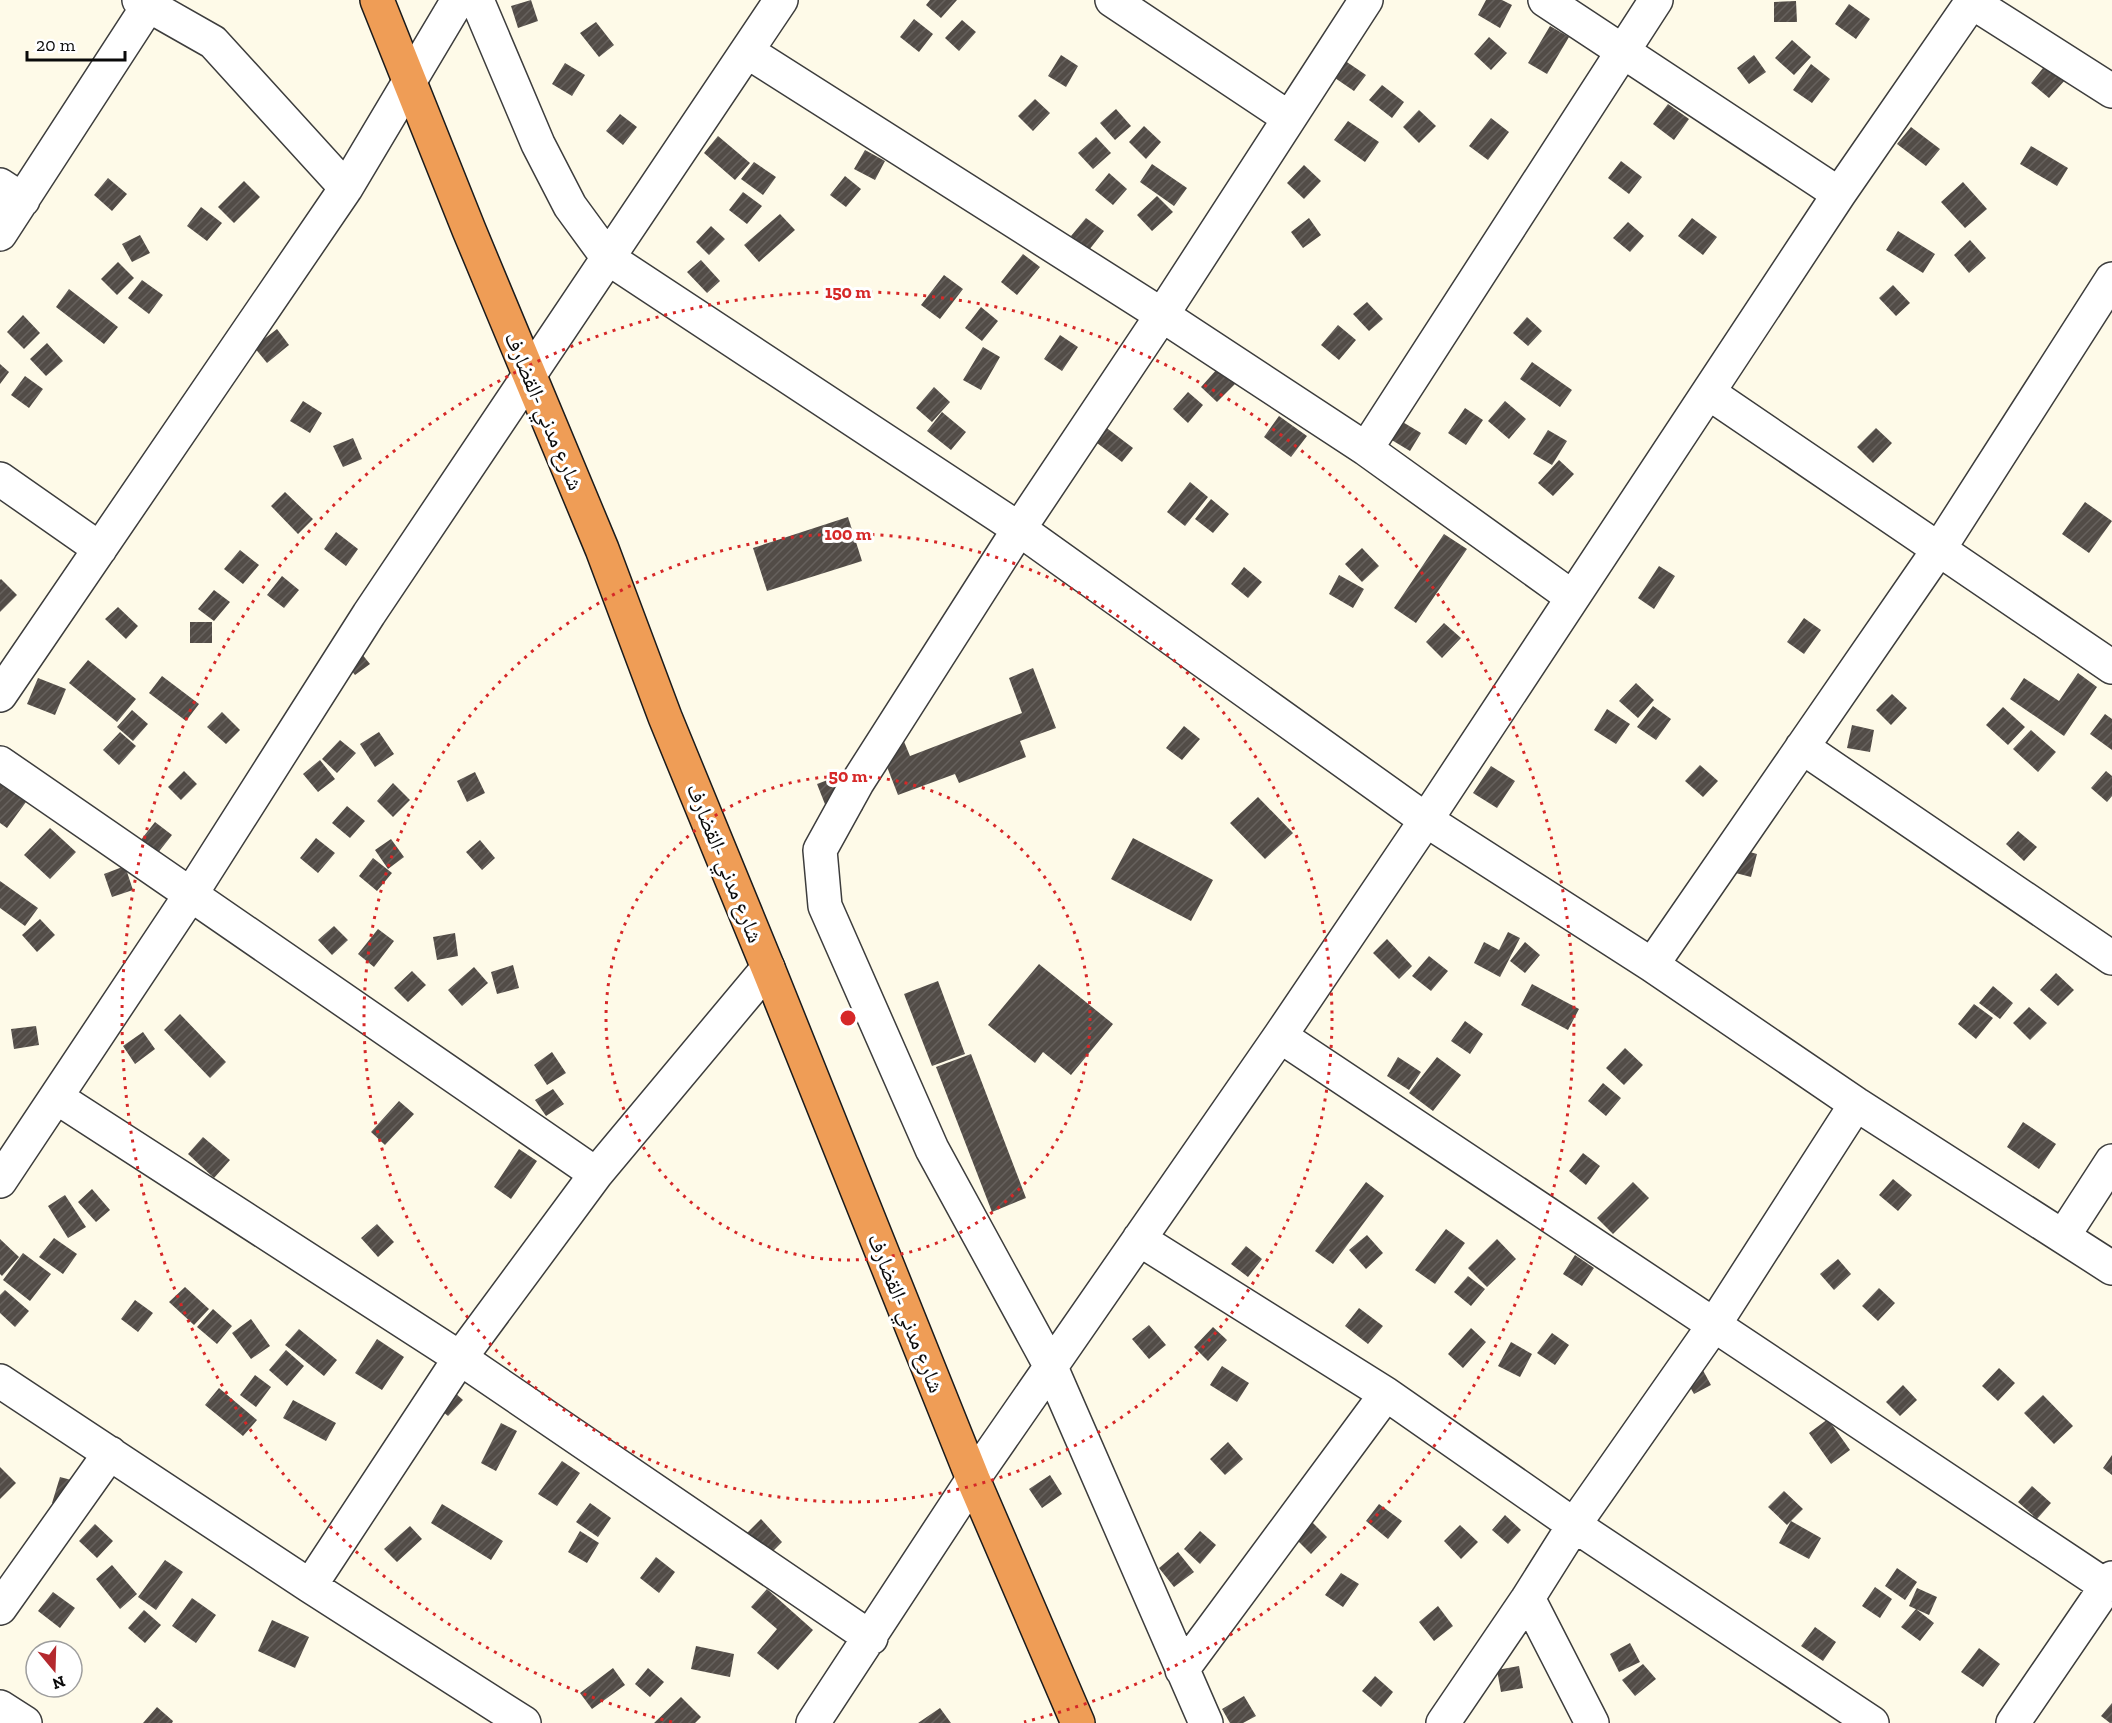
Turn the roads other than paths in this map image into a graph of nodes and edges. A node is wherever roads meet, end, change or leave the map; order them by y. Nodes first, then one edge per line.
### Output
1 (377, 0) edge
2 (458, 0) edge
3 (477, 0) edge
4 (781, 0) edge
5 (1112, 0) edge
6 (1366, 0) edge
7 (1545, 0) edge
8 (1656, 0) edge
9 (1972, 1) edge
10 (144, 3) edge
11 (1622, 51) junction
12 (748, 52) junction
13 (410, 81) junction
14 (2112, 92) edge
15 (1289, 118) junction
16 (346, 188) junction
17 (12, 192) edge
18 (1839, 194) junction
19 (0, 234) edge
20 (608, 258) junction
21 (2112, 279) edge
22 (1162, 315) junction
23 (529, 375) junction
24 (1709, 393) junction
25 (1366, 449) junction
26 (0, 479) edge
27 (1019, 529) junction
28 (100, 549) junction
29 (1939, 549) junction
30 (1572, 597) junction
31 (2112, 667) edge
32 (0, 695) edge
33 (1802, 747) junction
34 (0, 763) edge
35 (1426, 820) junction
36 (191, 894) junction
37 (2112, 958) edge
38 (1652, 965) junction
39 (768, 968) junction
40 (1280, 1036) junction
41 (56, 1097) junction
42 (1856, 1104) junction
43 (2112, 1161) edge
44 (596, 1174) junction
45 (0, 1181) edge
46 (2064, 1235) junction
47 (1139, 1239) junction
48 (2112, 1268) edge
49 (1714, 1325) junction
50 (460, 1359) junction
51 (1050, 1365) junction
52 (0, 1381) edge
53 (1386, 1394) junction
54 (110, 1453) junction
55 (973, 1479) junction
56 (1574, 1525) junction
57 (2109, 1582) edge
58 (310, 1586) junction
59 (1528, 1598) junction
60 (0, 1608) edge
61 (871, 1638) junction
62 (1182, 1670) junction
63 (0, 1707) edge
64 (519, 1722) edge
65 (25, 1723) edge
66 (813, 1723) edge
67 (1078, 1723) edge
68 (1206, 1723) edge
69 (1443, 1723) edge
70 (1592, 1723) edge
71 (1872, 1723) edge
72 (2013, 1723) edge

1 - 13 highway, شارع مدني -القضارف
2 - 13 street
3 - 20 street
4 - 12 street
5 - 15 street
6 - 15 street
7 - 11 street
8 - 11 street
9 - 14 street
9 - 18 street
10 - 16 street
10 - 17 street
11 - 18 street
11 - 25 street
12 - 20 street
12 - 22 street
13 - 16 street
13 - 23 highway, شارع مدني -القضارف
15 - 22 street
16 - 28 street
17 - 19 street
18 - 24 street
20 - 23 street
20 - 27 street
21 - 29 street
22 - 25 street
22 - 27 street
23 - 36 street
23 - 39 highway, شارع مدني -القضارف
24 - 29 street
24 - 30 street
25 - 30 street
26 - 28 street
27 - 35 street
27 - 51 street
28 - 32 street
29 - 31 street
29 - 33 street
30 - 35 street
33 - 37 street
33 - 38 street
34 - 36 street
35 - 38 street
35 - 40 street
36 - 41 street
36 - 44 street
38 - 42 street
39 - 44 street
39 - 55 highway, شارع مدني -القضارف
40 - 47 street
40 - 49 street
41 - 45 street
41 - 50 street
42 - 46 street
42 - 49 street
43 - 46 street
44 - 50 street
46 - 48 street
47 - 51 street
47 - 53 street
49 - 56 street
49 - 57 street
50 - 58 street
50 - 61 street
51 - 55 street
51 - 62 street
52 - 54 street
53 - 56 street
53 - 62 street
54 - 58 street
54 - 60 street
55 - 61 street
55 - 67 highway, شارع مدني -القضارف
56 - 59 street
56 - 71 street
57 - 72 street
58 - 64 street
59 - 69 street
59 - 70 street
61 - 66 street
62 - 68 street
63 - 65 street

